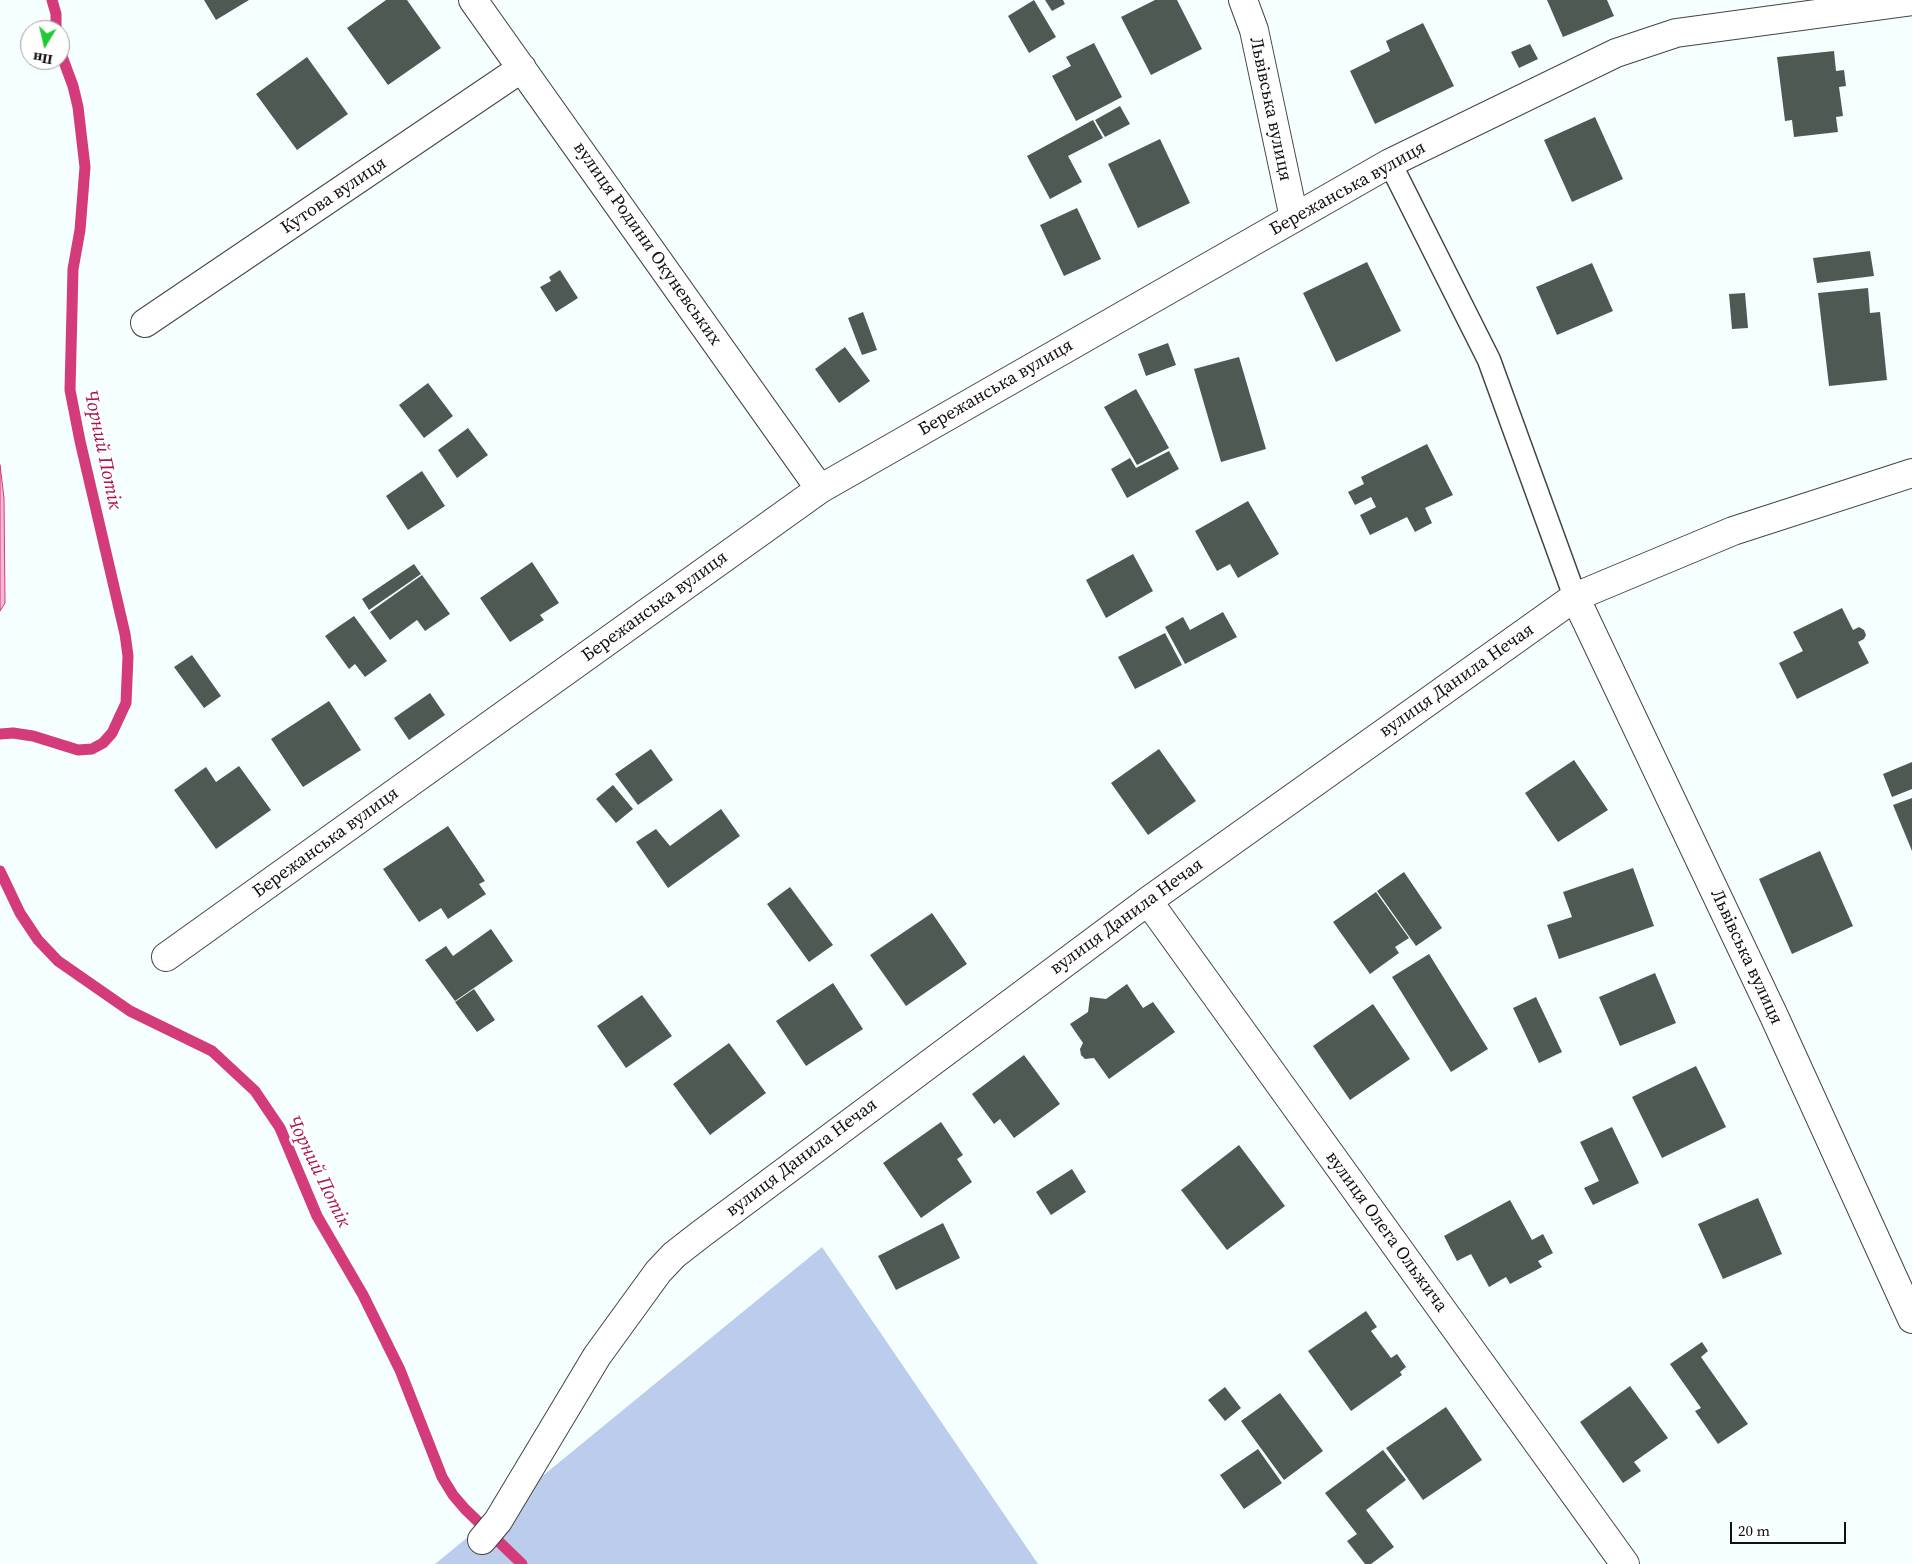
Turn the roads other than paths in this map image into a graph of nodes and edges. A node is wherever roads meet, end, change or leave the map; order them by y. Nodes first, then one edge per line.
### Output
1 (473, 0) edge
2 (1243, 0) edge
3 (1912, 1) edge
4 (522, 68) junction
5 (1390, 163) junction
6 (1294, 218) junction
7 (145, 323) dead end
8 (1912, 473) edge
9 (820, 489) junction
10 (1575, 597) junction
11 (1148, 901) junction
12 (166, 957) dead end
13 (1912, 1318) edge
14 (490, 1530) dead end
15 (1625, 1564) edge

1 - 4 street, вулиця Родини Окуневських
2 - 6 street, Львівська вулиця
3 - 5 street, Бережанська вулиця
4 - 7 street, Кутова вулиця
4 - 9 street, вулиця Родини Окуневських
5 - 6 street, Бережанська вулиця
5 - 10 lane
6 - 9 street, Бережанська вулиця
8 - 10 street, вулиця Данила Нечая
9 - 12 street, Бережанська вулиця
10 - 11 street, вулиця Данила Нечая
10 - 13 street, Львівська вулиця
11 - 14 street, вулиця Данила Нечая
11 - 15 street, вулиця Олега Ольжича

